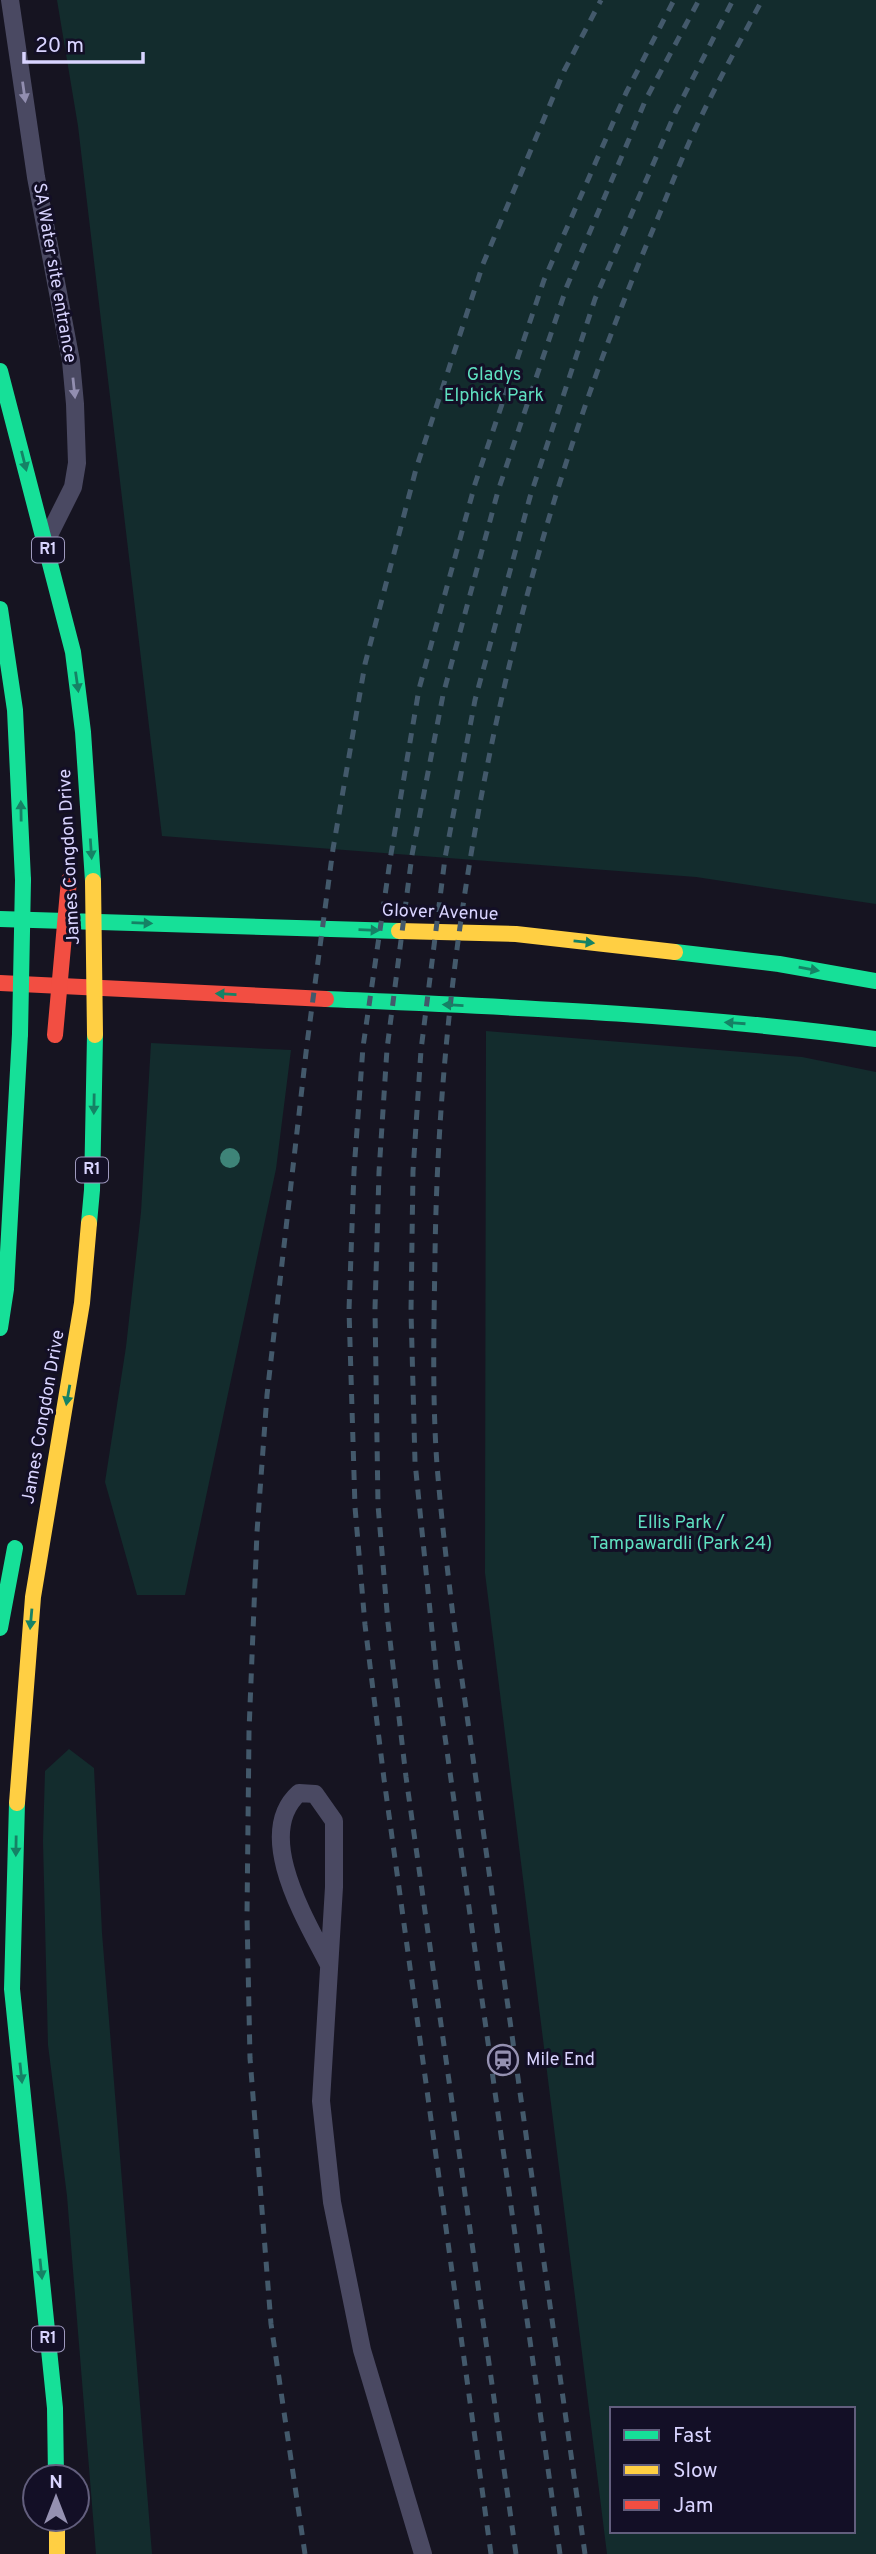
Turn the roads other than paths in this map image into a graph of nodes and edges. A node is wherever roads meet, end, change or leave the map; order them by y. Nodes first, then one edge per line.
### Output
1 (10, 0) edge
2 (0, 371) edge
3 (46, 541) junction
4 (0, 609) edge
5 (83, 732) junction
6 (20, 763) junction
7 (0, 783) edge
8 (74, 826) dead end
9 (69, 874) dead end
10 (0, 919) edge
11 (876, 981) edge
12 (0, 983) edge
13 (876, 1040) edge
14 (53, 1041) dead end
15 (35, 1067) dead end
16 (0, 1073) edge
17 (19, 1074) junction
18 (82, 1303) junction
19 (0, 1328) edge
20 (53, 1384) dead end
21 (19, 1526) dead end
22 (0, 1628) edge
23 (328, 1963) junction
24 (56, 2463) edge
25 (57, 2533) edge
26 (57, 2554) edge
27 (423, 2554) edge

1 -> 3 lane, SA Water site entrance
2 -> 3 main road, James Congdon Drive / R1
3 -> 5 main road, James Congdon Drive / R1
4 - 6 main road
5 - 8 main road
5 -> 18 main road, James Congdon Drive / R1, bridge
6 - 7 main road
17 -> 6 main road, bridge
9 - 14 main road, bridge
10 -> 11 main road, Glover Avenue
13 -> 12 main road
15 - 17 main road
16 - 17 main road
17 - 19 main road
18 - 20 main road
18 -> 24 main road, James Congdon Drive / R1
21 - 22 main road
23 - 23 lane
23 - 27 lane
25 - 26 main road

